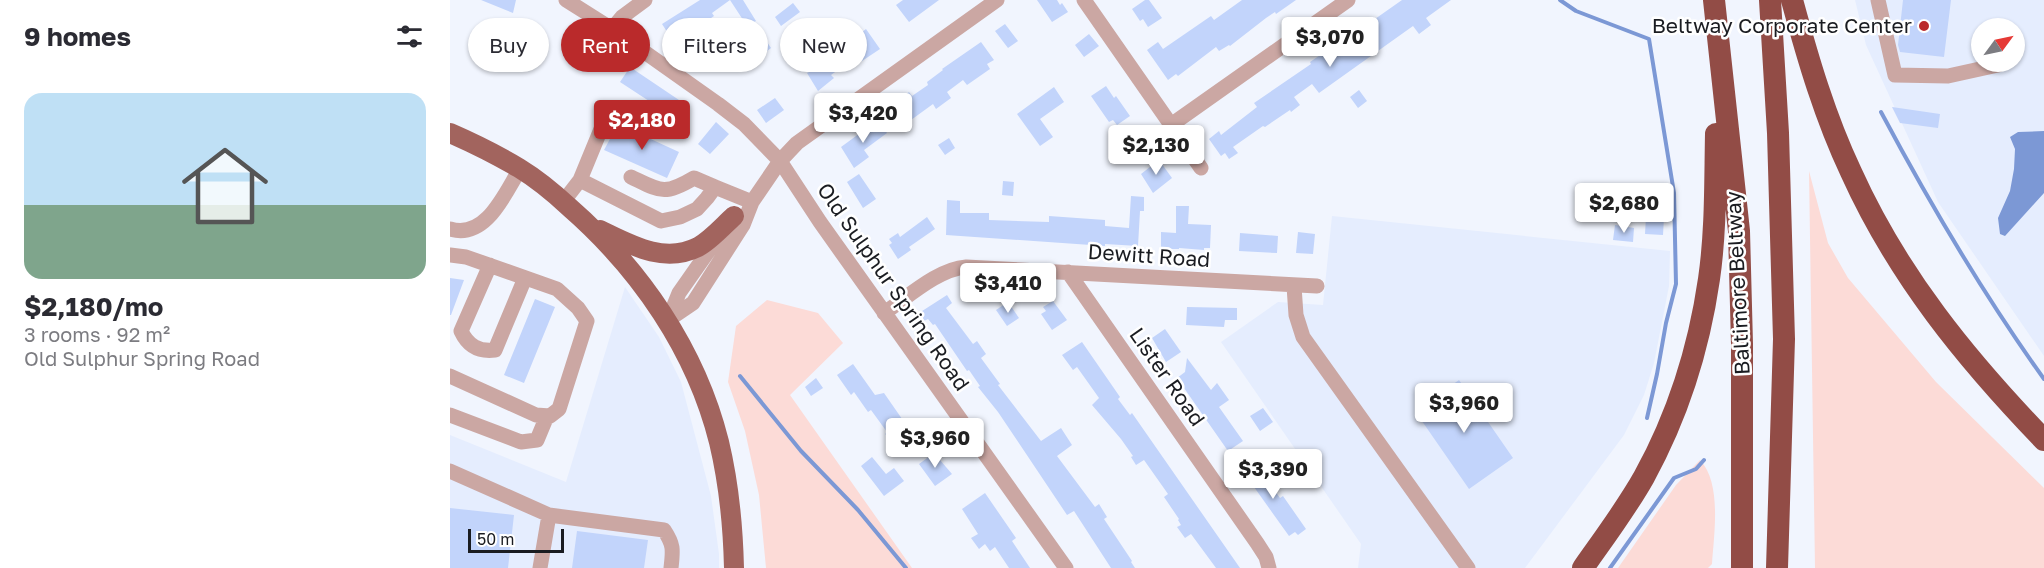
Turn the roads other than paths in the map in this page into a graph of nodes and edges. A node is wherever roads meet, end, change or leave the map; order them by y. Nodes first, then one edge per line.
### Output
1 (566, 0) edge
2 (645, 0) edge
3 (997, 0) edge
4 (1084, 0) edge
5 (1348, 0) edge
6 (1714, 0) edge
7 (1770, 0) edge
8 (1792, 0) edge
9 (1878, 0) edge
10 (595, 18) edge
11 (621, 18) edge
12 (1717, 45) junction
13 (650, 56) edge
14 (1971, 71) edge
15 (1171, 125) junction
16 (601, 129) dead end
17 (450, 133) edge
18 (780, 161) junction
19 (1201, 168) dead end
20 (520, 169) junction
21 (631, 177) dead end
22 (580, 180) junction
23 (715, 187) junction
24 (658, 190) junction
25 (563, 202) junction
26 (752, 202) junction
27 (647, 213) junction
28 (734, 216) junction
29 (590, 225) junction
30 (450, 229) edge
31 (466, 230) junction
32 (450, 255) edge
33 (467, 258) junction
34 (490, 265) junction
35 (1068, 272) junction
36 (525, 278) junction
37 (1294, 286) junction
38 (1317, 286) dead end
39 (884, 313) junction
40 (668, 320) junction
41 (450, 376) edge
42 (1992, 387) junction
43 (450, 415) edge
44 (547, 416) junction
45 (2044, 440) edge
46 (2044, 455) edge
47 (450, 471) edge
48 (549, 515) junction
49 (540, 568) edge
50 (670, 568) edge
51 (734, 568) edge
52 (1066, 568) edge
53 (1269, 568) edge
54 (1468, 568) edge
55 (1583, 568) edge
56 (1742, 568) edge
57 (1777, 568) edge

1 - 10 street, Old Sulphur Spring Road
2 - 11 street
3 - 18 street
4 - 15 street
5 - 15 street
6 - 12 highway, Baltimore Beltway
7 - 57 highway, Baltimore Beltway
8 - 42 highway
9 - 14 street
12 - 55 highway
12 - 56 highway, Baltimore Beltway
13 - 18 street, Old Sulphur Spring Road
15 - 19 street
16 - 22 street
17 - 20 main road
18 - 26 street
18 - 39 street, Old Sulphur Spring Road
20 - 25 main road
20 - 31 street
21 - 24 street
22 - 25 street
22 - 27 street
23 - 24 street
23 - 26 street
23 - 27 street
24 - 27 street
25 - 29 main road
26 - 28 street
26 - 40 street
28 - 29 main road
28 - 40 street
29 - 40 main road
30 - 31 street
31 - 33 street
32 - 33 street
33 - 34 street
34 - 36 street
34 - 36 street
35 - 37 street, Dewitt Road
35 - 39 street, Dewitt Road
35 - 53 street, Lister Road
36 - 44 street
37 - 38 street, Dewitt Road
37 - 54 street
39 - 52 street, Old Sulphur Spring Road
40 - 51 main road
41 - 44 street
42 - 45 highway
42 - 46 highway
43 - 44 street
47 - 48 street
48 - 49 street
48 - 50 street

